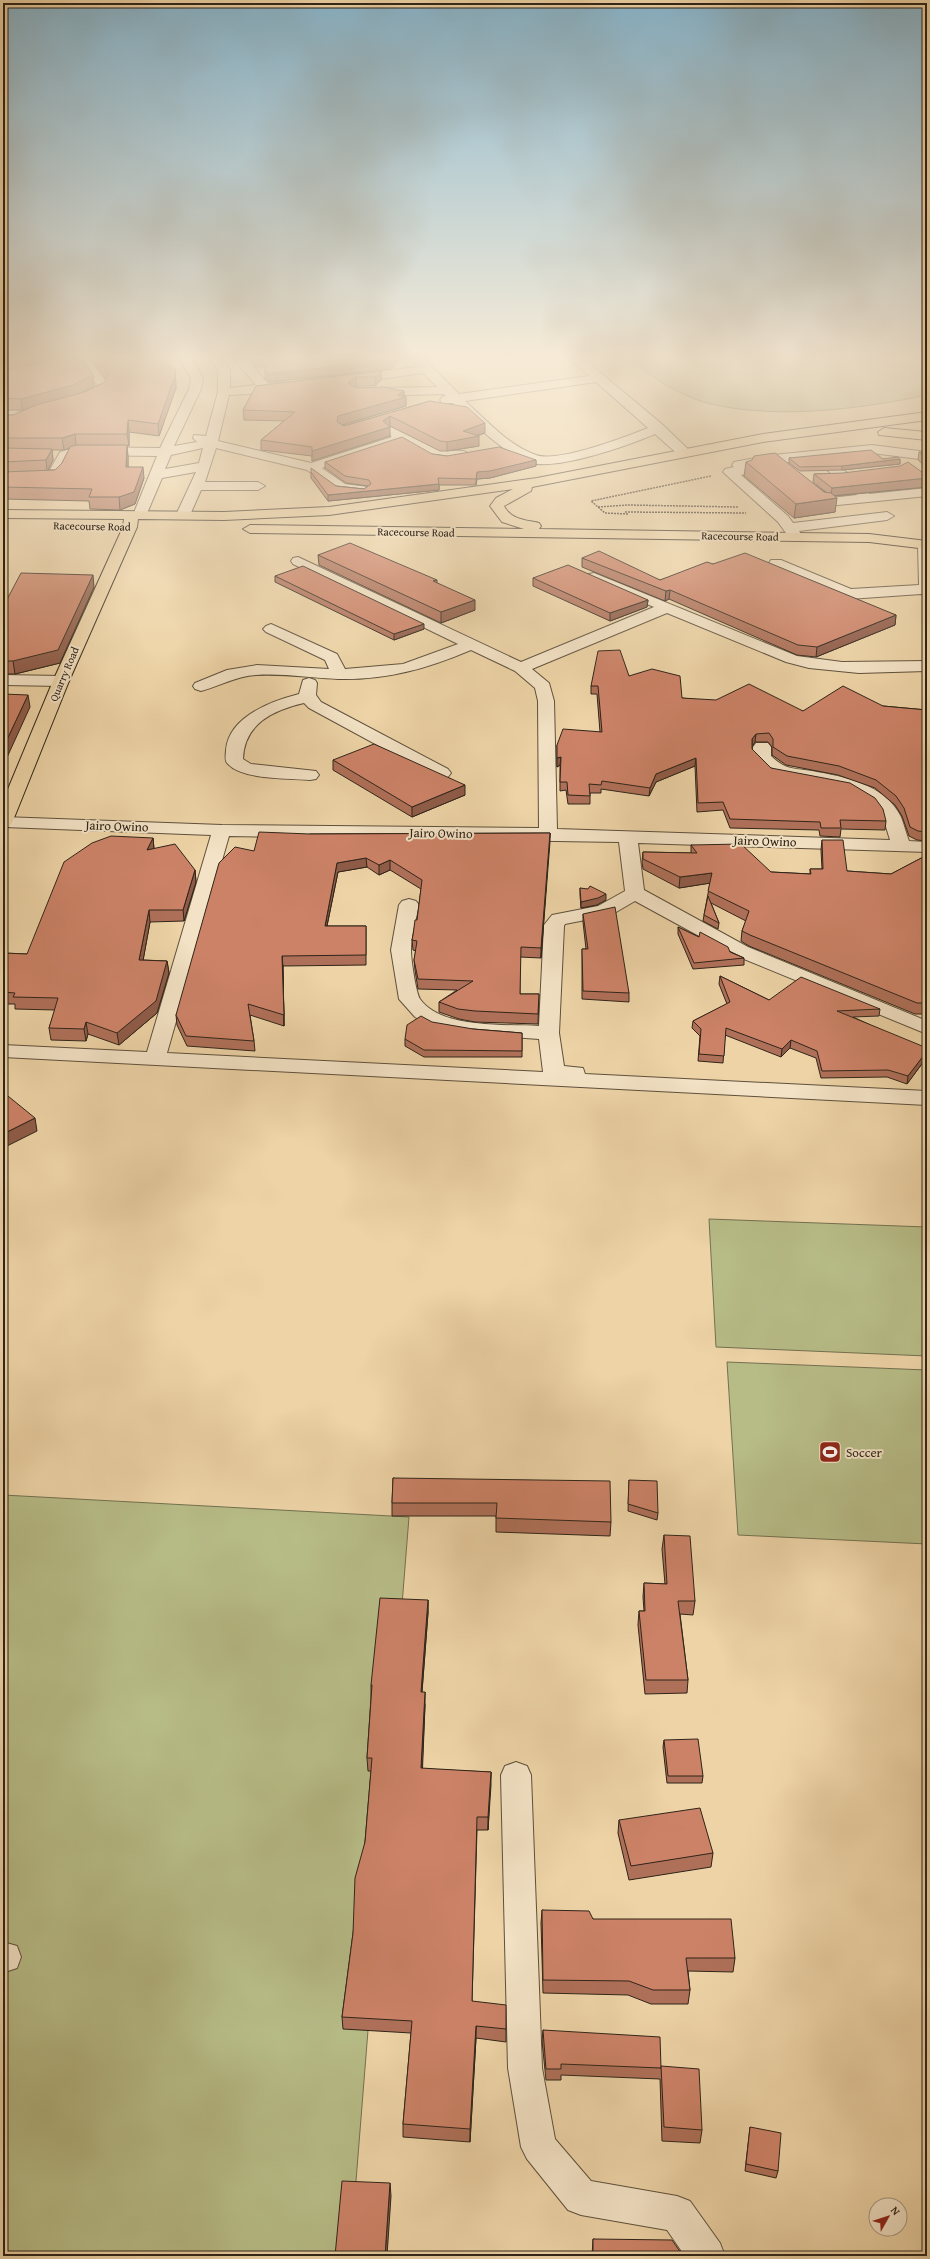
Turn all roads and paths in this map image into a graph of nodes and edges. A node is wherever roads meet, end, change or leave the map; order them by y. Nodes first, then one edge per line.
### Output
1 (61, 464) edge
2 (160, 464) edge
3 (303, 464) edge
4 (320, 464) edge
5 (627, 464) edge
6 (742, 464) edge
7 (780, 464) edge
8 (799, 464) edge
9 (828, 464) edge
10 (854, 464) edge
11 (860, 464) edge
12 (906, 464) edge
13 (205, 466) joint
14 (312, 467) junction
15 (863, 469) junction
16 (788, 471) edge
17 (732, 473) junction
18 (156, 475) junction
19 (809, 475) junction
20 (842, 476) junction
21 (3, 479) edge
22 (888, 481) edge
23 (537, 482) junction
24 (196, 486) junction
25 (258, 486) dead end
26 (363, 490) edge
27 (927, 492) edge
28 (905, 494) junction
29 (886, 496) junction
30 (869, 498) junction
31 (597, 508) junction
32 (773, 510) junction
33 (3, 514) edge
34 (183, 515) junction
35 (887, 516) dead end
36 (134, 519) junction
37 (3, 525) edge
38 (793, 533) junction
39 (591, 534) junction
40 (926, 541) edge
41 (298, 561) dead end
42 (776, 563) dead end
43 (582, 573) edge
44 (927, 591) edge
45 (849, 594) junction
46 (871, 603) edge
47 (668, 607) junction
48 (271, 629) dead end
49 (470, 644) junction
50 (927, 666) edge
51 (521, 668) junction
52 (313, 673) junction
53 (340, 674) junction
54 (3, 680) edge
55 (61, 680) junction
56 (201, 686) dead end
57 (307, 698) junction
58 (762, 747) dead end
59 (442, 773) edge
60 (310, 775) dead end
61 (3, 823) edge
62 (222, 830) junction
63 (548, 834) junction
64 (628, 837) junction
65 (901, 846) junction
66 (927, 847) edge
67 (635, 893) junction
68 (409, 905) dead end
69 (927, 1028) edge
70 (549, 1033) junction
71 (3, 1052) edge
72 (156, 1059) junction
73 (927, 1092) edge
74 (927, 1098) edge
75 (516, 1775) dead end
76 (707, 2256) edge

1 - 21 street
2 - 18 street, Quarry Road
3 - 14 street
4 - 14 street
5 - 23 main road
6 - 17 street
7 - 16 street
8 - 19 street
9 - 20 street
10 - 15 street
11 - 15 street
12 - 27 street
13 - 18 street
13 - 24 street
14 - 26 street
15 - 20 street
15 - 29 street
17 - 31 path
17 - 32 street
18 - 36 street, Quarry Road
19 - 20 street
19 - 30 street
20 - 30 street
22 - 28 street
23 - 34 main road
23 - 39 main road
24 - 25 street
24 - 34 street
27 - 28 street
28 - 29 street
29 - 30 street
31 - 32 path
31 - 32 path
32 - 38 street
33 - 36 main road
34 - 36 main road
35 - 38 street
36 - 37 main road, Racecourse Road
36 - 39 main road, Racecourse Road
36 - 55 main road, Quarry Road
38 - 39 main road, Racecourse Road
38 - 40 main road, Racecourse Road
40 - 44 street
41 - 49 street
42 - 45 street
43 - 47 street
44 - 45 street
45 - 46 street
47 - 50 street
47 - 51 street
48 - 53 street
49 - 51 street
49 - 53 street
51 - 63 street
52 - 53 street
52 - 56 street
52 - 57 street
54 - 55 street
55 - 61 main road, Quarry Road
57 - 59 street
57 - 60 street
58 - 65 street
61 - 62 street, Jairo Owino
62 - 63 street, Jairo Owino
62 - 72 street
63 - 64 street, Jairo Owino
64 - 65 street, Jairo Owino
64 - 67 street
65 - 66 street, Jairo Owino
67 - 69 street
67 - 70 street
68 - 70 street
70 - 73 street
71 - 72 street
72 - 74 street
75 - 76 street

